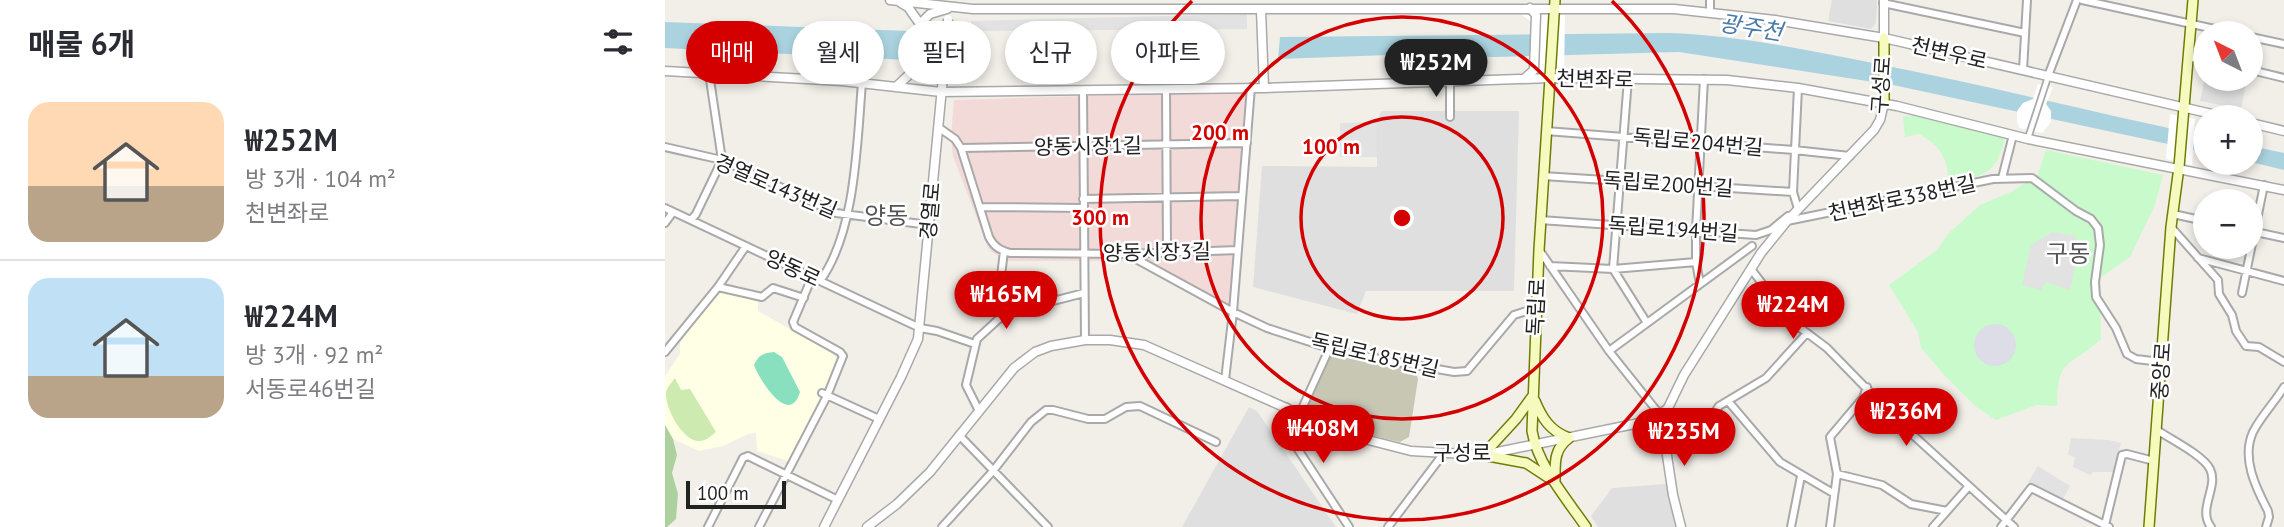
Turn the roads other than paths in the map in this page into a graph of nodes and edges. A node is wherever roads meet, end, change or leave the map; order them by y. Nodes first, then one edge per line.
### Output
1 (890, 0) edge
2 (896, 0) edge
3 (1710, 0) edge
4 (2027, 0) edge
5 (2077, 0) edge
6 (2083, 0) edge
7 (2193, 0) edge
8 (1884, 2) edge
9 (950, 4) edge
10 (1003, 4) edge
11 (1140, 5) edge
12 (1257, 6) edge
13 (1554, 8) edge
14 (1533, 11) junction
15 (1710, 12) junction
16 (918, 21) edge
17 (923, 21) edge
18 (2191, 24) junction
19 (2025, 33) junction
20 (1884, 38) junction
21 (2263, 40) edge
22 (2284, 44) edge
23 (2189, 57) junction
24 (2193, 58) edge
25 (2023, 70) junction
26 (665, 71) edge
27 (686, 72) edge
28 (2263, 73) edge
29 (1551, 75) junction
30 (2284, 78) edge
31 (1524, 79) junction
32 (1628, 79) junction
33 (1703, 79) junction
34 (2047, 79) junction
35 (1450, 81) junction
36 (711, 84) edge
37 (862, 84) edge
38 (870, 84) edge
39 (899, 84) edge
40 (896, 87) junction
41 (1251, 88) junction
42 (1264, 88) junction
43 (1798, 88) junction
44 (1166, 89) junction
45 (1083, 90) junction
46 (941, 92) junction
47 (1884, 103) junction
48 (2184, 108) junction
49 (2193, 110) edge
50 (1450, 117) dead end
51 (2263, 126) edge
52 (938, 127) junction
53 (1546, 131) junction
54 (2284, 131) edge
55 (2013, 135) junction
56 (1623, 136) junction
57 (2028, 139) junction
58 (1247, 143) junction
59 (1701, 143) junction
60 (1166, 145) junction
61 (1083, 146) junction
62 (665, 147) edge
63 (961, 148) junction
64 (1794, 150) junction
65 (1850, 156) junction
66 (722, 160) junction
67 (2179, 167) junction
68 (1543, 176) junction
69 (2002, 178) junction
70 (1619, 181) junction
71 (2264, 185) junction
72 (1700, 187) junction
73 (2263, 189) edge
74 (2284, 190) edge
75 (1793, 192) junction
76 (1242, 196) junction
77 (1167, 198) junction
78 (1083, 199) junction
79 (980, 207) junction
80 (665, 208) edge
81 (1083, 208) junction
82 (1798, 209) junction
83 (673, 212) junction
84 (2173, 214) junction
85 (846, 215) junction
86 (2193, 218) edge
87 (691, 220) junction
88 (1541, 220) junction
89 (1787, 221) junction
90 (665, 223) edge
91 (929, 225) junction
92 (1616, 225) junction
93 (2171, 227) junction
94 (1696, 231) junction
95 (2263, 233) edge
96 (1749, 234) junction
97 (2284, 238) edge
98 (746, 246) junction
99 (1752, 246) junction
100 (1238, 250) junction
101 (1539, 250) junction
102 (2193, 250) edge
103 (1004, 251) junction
104 (1167, 251) junction
105 (1083, 253) junction
106 (1761, 253) junction
107 (1127, 254) junction
108 (2198, 259) edge
109 (2201, 259) edge
110 (2250, 259) edge
111 (1696, 262) junction
112 (1551, 265) junction
113 (1613, 269) junction
114 (1751, 269) junction
115 (2248, 272) junction
116 (812, 277) junction
117 (820, 281) junction
118 (2282, 281) edge
119 (1700, 284) junction
120 (718, 287) junction
121 (1084, 293) junction
122 (2242, 293) dead end
123 (804, 298) junction
124 (1536, 308) junction
125 (1233, 312) junction
126 (1008, 314) junction
127 (1647, 323) junction
128 (920, 328) junction
129 (1806, 334) junction
130 (1086, 341) junction
131 (975, 344) junction
132 (1330, 347) junction
133 (666, 349) edge
134 (1609, 351) junction
135 (2161, 362) junction
136 (2284, 362) edge
137 (1225, 380) junction
138 (1867, 387) junction
139 (2284, 387) edge
140 (824, 394) junction
141 (1532, 396) junction
142 (1728, 401) junction
143 (1286, 407) junction
144 (979, 411) junction
145 (1300, 413) junction
146 (1661, 416) junction
147 (879, 419) junction
148 (2157, 430) junction
149 (959, 435) junction
150 (1569, 438) junction
151 (1216, 442) dead end
152 (1534, 444) junction
153 (1667, 449) junction
154 (1444, 453) junction
155 (1483, 455) junction
156 (2154, 461) junction
157 (993, 471) junction
158 (786, 474) junction
159 (1837, 474) junction
160 (1801, 476) junction
161 (1555, 483) junction
162 (1969, 486) junction
163 (1833, 494) junction
164 (838, 500) junction
165 (1947, 511) junction
166 (876, 521) junction
167 (2007, 521) junction
168 (2106, 526) edge
169 (708, 527) edge
170 (759, 527) edge
171 (824, 527) edge
172 (867, 527) edge
173 (883, 527) edge
174 (941, 527) edge
175 (1048, 527) edge
176 (1349, 527) edge
177 (1388, 527) edge
178 (1586, 527) edge
179 (1681, 527) edge
180 (1791, 527) edge
181 (1830, 527) edge
182 (1933, 527) edge
183 (2001, 527) edge
184 (2014, 527) edge
185 (2149, 527) edge
186 (2211, 527) edge
187 (2266, 527) edge

1 - 2 street, 천변우로
2 - 9 street, 천변우로
2 - 16 street
3 - 15 street
4 - 19 street
5 - 34 street
6 - 18 street
7 - 18 main road, 중앙로
8 - 19 street
8 - 20 street, 구성로
9 - 10 street, 천변우로
9 - 17 street
9 - 46 street, 경열로, bridge
10 - 11 street, 천변우로
11 - 12 street, 천변우로
12 - 14 street, 천변우로
12 - 42 street
13 - 14 street, 천변우로
13 - 15 street, 천변우로
13 - 29 main road, 독립로
14 - 31 street
15 - 20 street, 천변우로
18 - 23 main road, 중앙로
19 - 25 street
20 - 25 street, 천변우로
20 - 47 main road, 구성로
21 - 22 street
23 - 24 street
23 - 48 main road, 중앙로
25 - 34 street, 천변우로
26 - 27 street, 천변좌로
28 - 30 street
29 - 31 street, 천변좌로
29 - 32 street, 천변좌로
29 - 53 main road, 독립로
31 - 35 street, 천변좌로
32 - 33 street, 천변좌로
32 - 56 street
33 - 43 street, 천변좌로
33 - 59 street
34 - 48 street, 천변우로
34 - 57 street
35 - 42 street, 천변좌로
35 - 50 street
36 - 66 street
37 - 85 street
38 - 40 street, 천변좌로
39 - 40 street
40 - 46 street, 천변좌로
41 - 42 street, 천변좌로
41 - 44 street, 천변좌로
41 - 58 street
43 - 47 street, 천변좌로
43 - 64 street
44 - 45 street, 천변좌로
44 - 60 street
45 - 46 street, 천변좌로
45 - 61 street
46 - 52 street, 경열로
47 - 55 street, 천변좌로
47 - 65 street, 구성로
48 - 49 street, 천변우로
48 - 67 main road, 중앙로
51 - 54 street
52 - 63 street
52 - 91 street, 경열로
53 - 56 street, 독립로204번길
53 - 68 main road, 독립로
55 - 57 street, 천변좌로
55 - 69 street
56 - 59 street, 독립로204번길
56 - 70 street
57 - 67 street, 천변좌로
58 - 60 street, 양동시장1길
58 - 76 street
59 - 64 street, 독립로204번길
59 - 72 street
60 - 61 street, 양동시장1길
60 - 77 street
61 - 63 street, 양동시장1길
61 - 78 street
62 - 66 street, 경열로143번길
63 - 79 street
64 - 65 street, 독립로204번길
64 - 75 street
65 - 82 street, 구성로
66 - 85 street, 경열로143번길
66 - 87 street
67 - 71 street, 천변좌로
67 - 84 main road, 중앙로
68 - 70 street, 독립로200번길
68 - 88 main road, 독립로
69 - 89 street, 천변좌로338번길
69 - 135 street, 천변좌로338번길
70 - 72 street, 독립로200번길
70 - 92 street
71 - 73 street
71 - 74 street, 천변좌로
72 - 75 street, 독립로200번길
72 - 94 street
75 - 82 street
76 - 77 street
76 - 100 street
77 - 78 street
77 - 104 street
78 - 81 street
79 - 81 street
79 - 103 street
80 - 83 street, 양동로
81 - 105 street
82 - 89 street, 구성로
82 - 96 street, 독립로194번길
83 - 87 street, 양동로
83 - 90 street
84 - 86 street
84 - 93 main road, 중앙로
85 - 91 street, 경열로143번길
85 - 117 street
87 - 98 street, 양동로
88 - 92 street, 독립로194번길
88 - 101 main road, 독립로
89 - 106 street, 구성로
91 - 128 street, 경열로
92 - 94 street, 독립로194번길
92 - 113 street
93 - 102 street
93 - 135 main road, 중앙로
94 - 96 street, 독립로194번길
94 - 111 street
95 - 97 street
96 - 99 street
98 - 116 street, 양동로
98 - 120 street
99 - 106 street
99 - 119 street
100 - 104 street, 양동시장3길
100 - 125 street
101 - 112 street
101 - 124 main road, 독립로
103 - 105 street, 양동시장3길
103 - 126 street
104 - 107 street, 양동시장3길
105 - 107 street, 양동시장3길
105 - 121 street
106 - 114 street, 구성로
107 - 125 street, 독립로185번길
108 - 136 street
109 - 115 street
110 - 115 street
111 - 113 street
111 - 119 street
112 - 113 street
112 - 134 street
113 - 127 street
114 - 129 street
114 - 146 street, 구성로
115 - 118 street
115 - 122 street
116 - 117 street, 양동로
116 - 123 street
117 - 128 street, 양동로
119 - 127 street
120 - 123 street
120 - 133 street
121 - 126 street
121 - 130 street
123 - 140 street
124 - 132 street, 독립로185번길
124 - 141 main road, 독립로
125 - 132 street, 독립로185번길
125 - 137 street
126 - 131 street
127 - 134 street
128 - 131 street, 양동로
128 - 147 street, 경열로
129 - 138 street
129 - 142 street
130 - 137 street, 구성로
130 - 144 street, 구성로
131 - 144 street
132 - 145 street
134 - 146 street
135 - 148 main road, 중앙로
137 - 143 street, 구성로
138 - 159 street
138 - 162 street
139 - 187 street
140 - 147 street
140 - 158 street
141 - 150 main road
141 - 152 main road, 독립로
141 - 155 main road
142 - 153 street
142 - 160 street
143 - 145 street, 구성로
143 - 176 street
144 - 149 street, 구성로
145 - 154 street, 구성로
146 - 150 street, 구성로
146 - 153 street
147 - 164 street, 경열로
148 - 156 main road, 중앙로
148 - 186 street
149 - 157 street
149 - 166 street, 구성로
150 - 152 street, 구성로
150 - 161 main road
151 - 157 street
152 - 155 street, 구성로
152 - 161 main road, 독립로
153 - 179 street
154 - 155 street, 구성로
154 - 177 street
155 - 161 main road
156 - 168 street
156 - 185 main road, 중앙로
157 - 174 street
157 - 175 street
158 - 164 street
158 - 169 street
158 - 170 street
159 - 163 street
159 - 165 street
160 - 163 street
160 - 180 street
161 - 178 main road, 독립로
162 - 165 street
162 - 167 street
163 - 181 street
164 - 171 street, 경열로
165 - 182 street
166 - 172 street, 구성로
166 - 173 street
167 - 168 street
167 - 183 street
167 - 184 street

